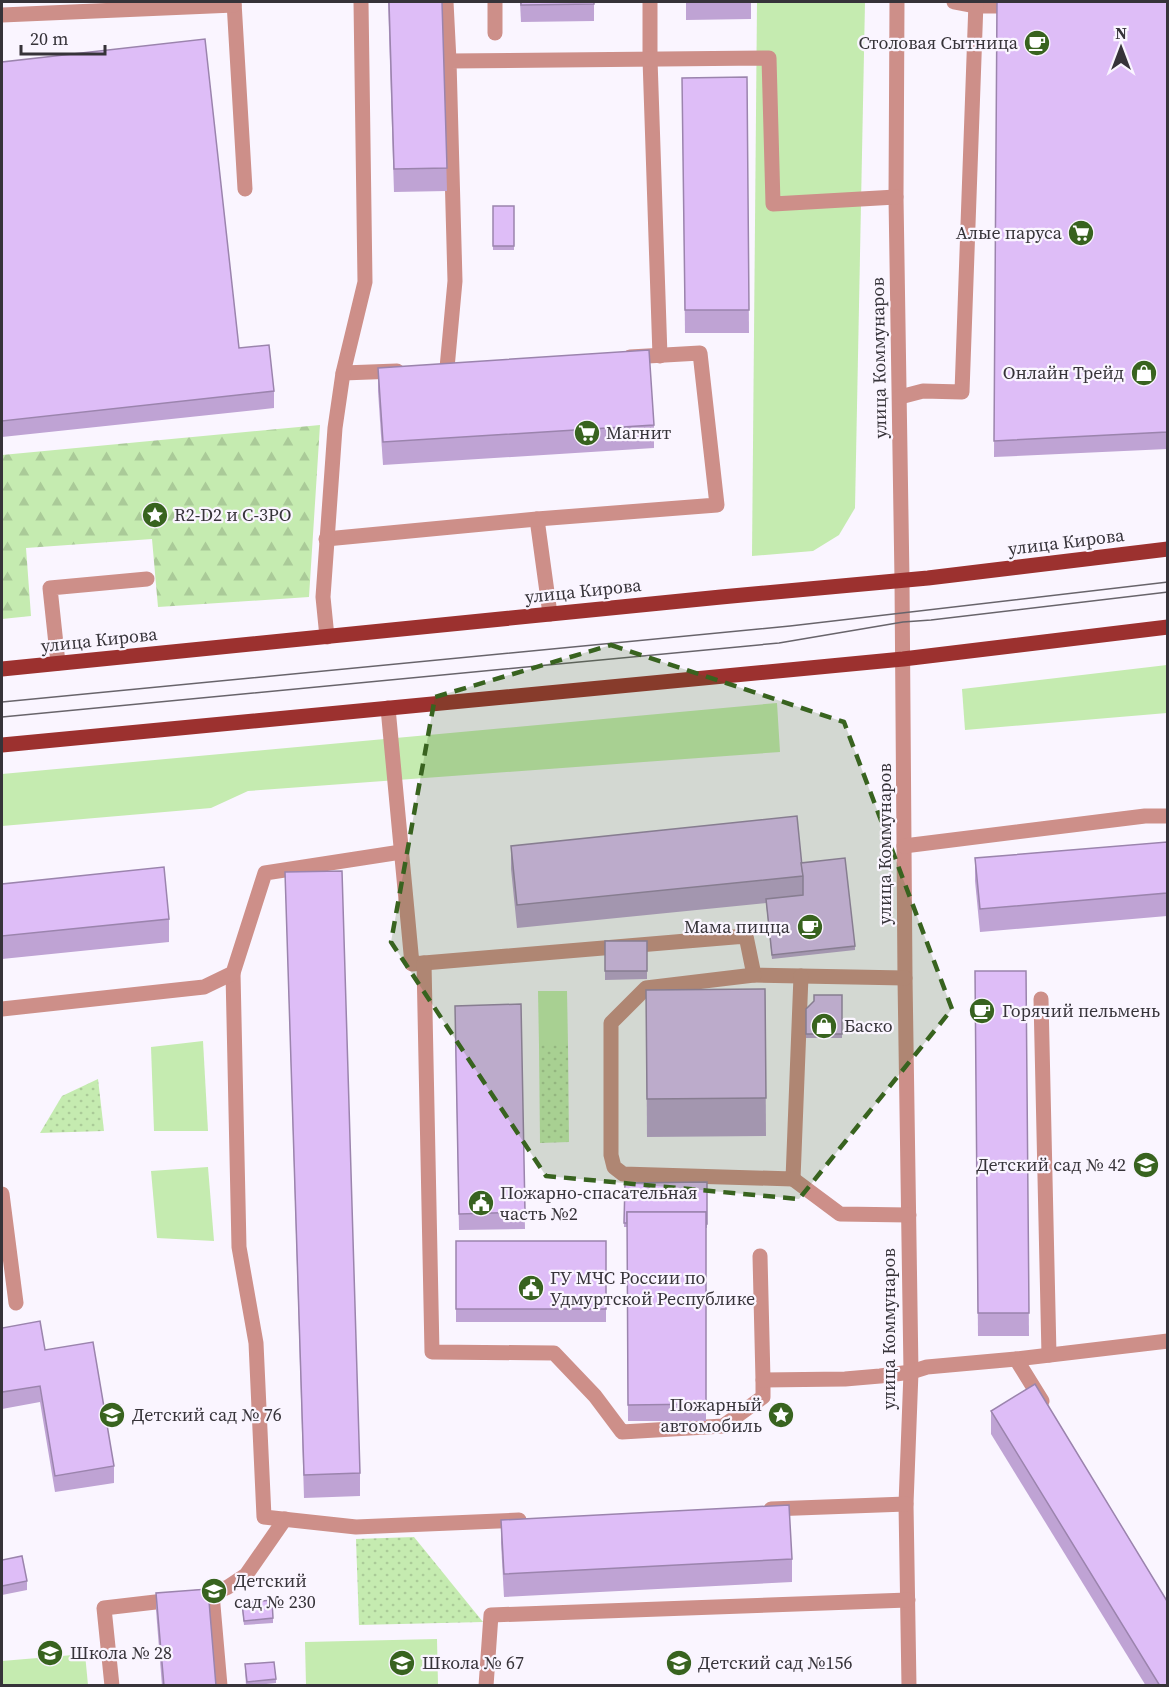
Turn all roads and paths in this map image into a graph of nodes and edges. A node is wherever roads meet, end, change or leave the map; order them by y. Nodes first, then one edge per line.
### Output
1 (361, 2) edge
2 (446, 2) edge
3 (495, 2) edge
4 (650, 2) edge
5 (897, 2) edge
6 (954, 2) edge
7 (234, 3) edge
8 (976, 4) edge
9 (1035, 6) edge
10 (2, 15) edge
11 (495, 33) dead end
12 (650, 59) junction
13 (449, 61) junction
14 (245, 189) dead end
15 (896, 197) junction
16 (660, 356) junction
17 (613, 358) edge
18 (466, 367) edge
19 (412, 370) edge
20 (343, 374) junction
21 (900, 397) junction
22 (537, 519) junction
23 (326, 538) junction
24 (1167, 549) edge
25 (147, 579) dead end
26 (902, 580) junction
27 (550, 614) junction
28 (1167, 627) edge
29 (327, 637) junction
30 (903, 659) junction
31 (58, 663) junction
32 (2, 669) edge
33 (388, 708) junction
34 (2, 745) edge
35 (1167, 816) edge
36 (904, 846) junction
37 (401, 852) junction
38 (424, 963) junction
39 (233, 973) junction
40 (754, 975) junction
41 (801, 976) junction
42 (905, 978) junction
43 (1041, 999) dead end
44 (2, 1009) edge
45 (793, 1179) junction
46 (2, 1194) edge
47 (909, 1215) junction
48 (760, 1256) dead end
49 (16, 1303) dead end
50 (1167, 1341) edge
51 (1048, 1355) junction
52 (1016, 1359) junction
53 (911, 1372) junction
54 (763, 1380) junction
55 (1046, 1409) edge
56 (906, 1504) junction
57 (756, 1510) edge
58 (285, 1519) junction
59 (532, 1519) edge
60 (212, 1594) junction
61 (908, 1600) junction
62 (112, 1686) edge
63 (220, 1686) edge
64 (486, 1686) edge
65 (909, 1686) edge

1 - 20 street
2 - 13 street
3 - 11 street
4 - 12 street
5 - 15 street, улица Коммунаров
6 - 8 street
7 - 10 street
7 - 14 street
8 - 9 street
8 - 21 street
12 - 13 street
12 - 15 street
12 - 16 street
13 - 18 street
15 - 21 street, улица Коммунаров
16 - 17 street
16 - 22 street
19 - 20 street
20 - 23 street
21 - 26 street, улица Коммунаров
22 - 23 street
22 - 27 street
23 - 29 street
24 - 26 main road, улица Кирова
25 - 31 street
26 - 27 main road, улица Кирова
26 - 30 street, улица Коммунаров
27 - 29 main road, улица Кирова
28 - 30 main road
29 - 31 main road, улица Кирова
30 - 33 main road
30 - 36 street, улица Коммунаров
31 - 32 main road, улица Кирова
33 - 34 main road
33 - 37 street
35 - 36 street
36 - 42 street, улица Коммунаров
37 - 38 street
37 - 39 street
38 - 40 street
38 - 54 street
39 - 44 street
39 - 58 street
40 - 41 street
40 - 45 street
41 - 42 street
41 - 45 street
42 - 47 street, улица Коммунаров
43 - 51 street
45 - 47 street
46 - 49 street
47 - 53 street, улица Коммунаров
48 - 54 street
50 - 51 street
51 - 52 street
52 - 53 street
52 - 55 street
53 - 54 street
53 - 56 street, улица Коммунаров
56 - 57 street
56 - 61 street, улица Коммунаров
58 - 59 street
58 - 60 street
60 - 62 street
60 - 63 street
61 - 64 street
61 - 65 street, улица Коммунаров

